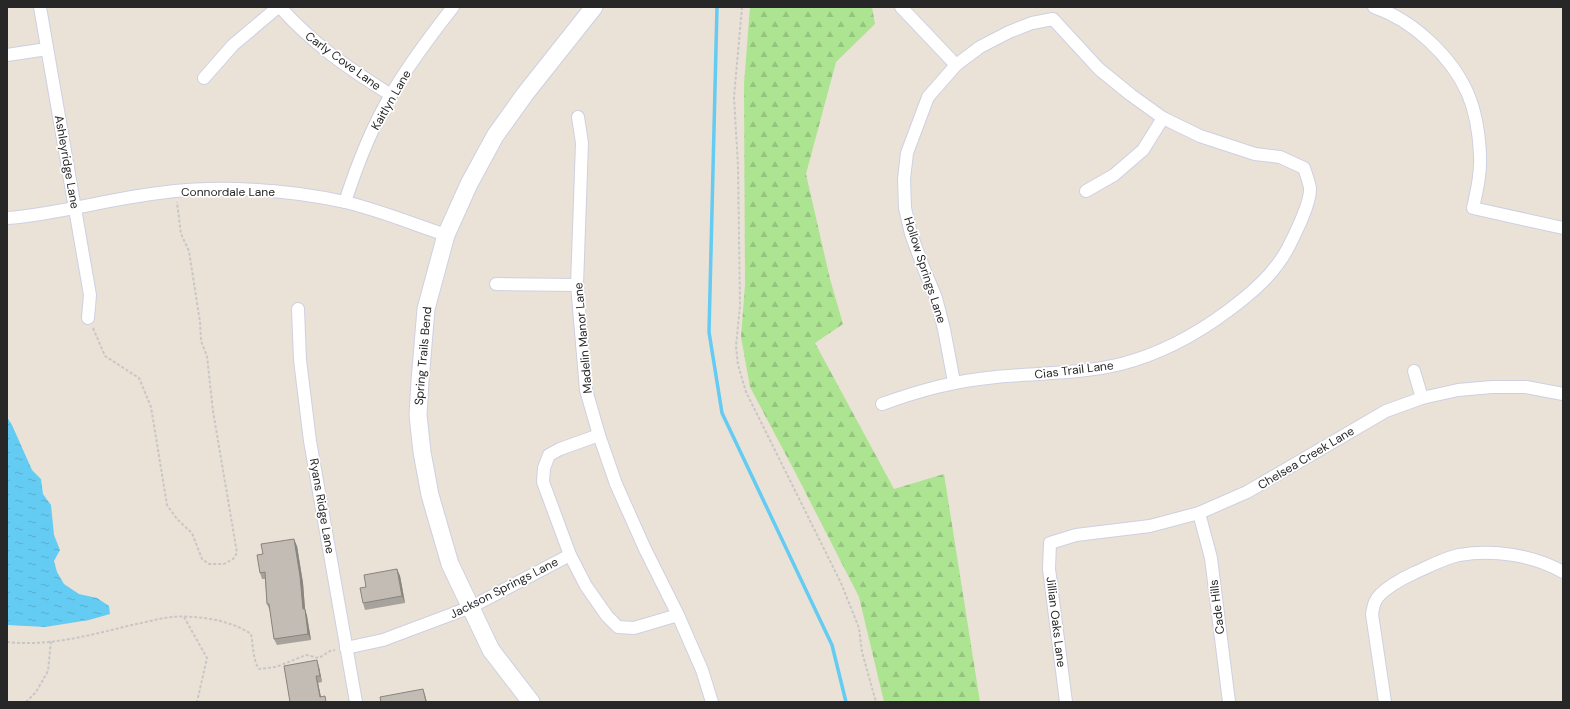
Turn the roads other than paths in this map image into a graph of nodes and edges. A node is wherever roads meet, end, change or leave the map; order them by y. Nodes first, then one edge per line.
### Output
1 (40, 7) edge
2 (279, 7) edge
3 (453, 7) edge
4 (594, 7) edge
5 (901, 7) edge
6 (1374, 7) edge
7 (47, 50) junction
8 (7, 55) edge
9 (956, 65) junction
10 (204, 78) dead end
11 (391, 95) junction
12 (578, 117) dead end
13 (1163, 118) junction
14 (1086, 191) dead end
15 (345, 202) junction
16 (76, 208) junction
17 (7, 218) edge
18 (1563, 228) edge
19 (446, 235) junction
20 (496, 284) dead end
21 (577, 285) junction
22 (298, 310) dead end
23 (88, 318) road end
24 (1414, 370) dead end
25 (954, 382) junction
26 (1563, 394) edge
27 (1422, 398) junction
28 (882, 404) dead end
29 (599, 436) junction
30 (1199, 512) junction
31 (1050, 543) joint
32 (570, 554) junction
33 (1563, 572) edge
34 (471, 607) junction
35 (678, 615) junction
36 (346, 648) junction
37 (356, 702) edge
38 (531, 702) edge
39 (712, 702) edge
40 (1066, 702) edge
41 (1229, 702) edge
42 (1385, 702) edge

1 - 7 street, Ashleyridge Lane
2 - 10 street
2 - 11 street, Carly Cove Lane
3 - 11 street, Kaitlyn Lane
4 - 19 street, Spring Trails Bend
5 - 9 street
6 - 18 street
7 - 8 street
7 - 16 street, Ashleyridge Lane
9 - 13 street, Hollow Springs Lane
9 - 25 street, Hollow Springs Lane
11 - 15 street, Kaitlyn Lane
12 - 21 street, Madelin Manor Lane
13 - 14 street
13 - 25 street, Cias Trail Lane
15 - 16 street, Connordale Lane
15 - 19 street, Connordale Lane
16 - 17 street, Connordale Lane
16 - 23 street, Ashleyridge Lane
19 - 34 street, Spring Trails Bend
20 - 21 street
21 - 29 street, Madelin Manor Lane
22 - 36 street, Ryans Ridge Lane
24 - 27 street
25 - 28 street, Cias Trail Lane
26 - 27 street, Chelsea Creek Lane
27 - 30 street, Chelsea Creek Lane
29 - 32 street
29 - 35 street, Madelin Manor Lane
30 - 31 street, Chelsea Creek Lane
30 - 41 street, Cade Hills
31 - 40 street, Jillian Oaks Lane
32 - 34 street, Jackson Springs Lane
32 - 35 street
33 - 42 street
34 - 36 street, Jackson Springs Lane
34 - 38 street, Spring Trails Bend
35 - 39 street, Madelin Manor Lane
36 - 37 street, Ryans Ridge Lane

